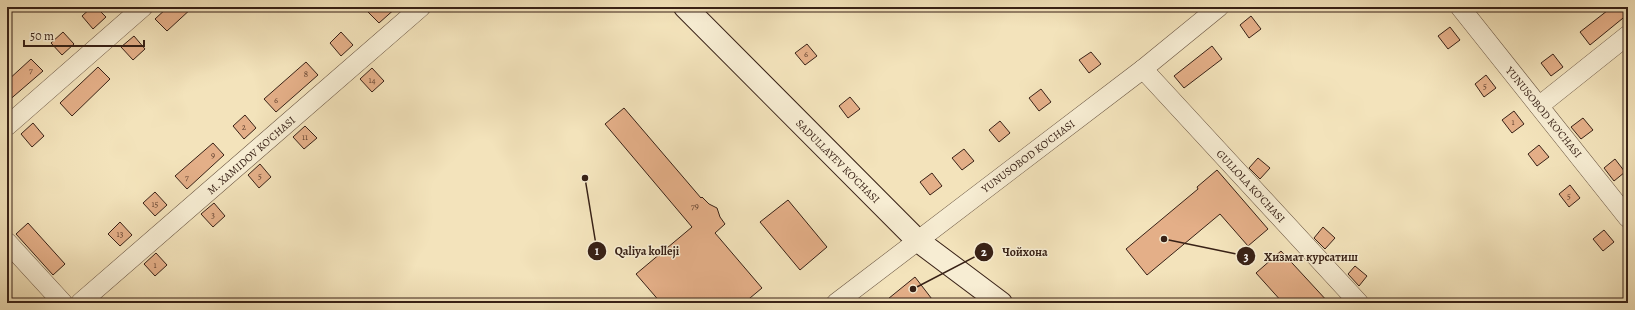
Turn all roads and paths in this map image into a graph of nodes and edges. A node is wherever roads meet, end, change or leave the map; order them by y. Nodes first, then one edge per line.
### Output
1 (143, 7) edge
2 (421, 7) edge
3 (685, 7) edge
4 (1219, 7) edge
5 (1460, 7) edge
6 (1628, 34) edge
7 (1143, 69) junction
8 (1539, 106) junction
9 (7, 126) edge
10 (1628, 218) edge
11 (918, 240) junction
12 (7, 242) edge
13 (63, 303) edge
14 (80, 303) edge
15 (836, 303) edge
16 (1001, 303) edge
17 (1359, 303) edge

1 - 9 street
2 - 14 street, M. XAMIDOV KO'CHASI
3 - 11 main road, SADULLAYEV KO'CHASI
4 - 7 street, YUNUSOBOD KO'CHASI
5 - 8 street, YUNUSOBOD KO'CHASI
6 - 8 street
7 - 11 street, YUNUSOBOD KO'CHASI
7 - 17 street, GULLOLA KO'CHASI
8 - 10 street, YUNUSOBOD KO'CHASI
11 - 15 street, YUNUSOBOD KO'CHASI
11 - 16 main road, SADULLAYEV KO'CHASI
12 - 13 street

